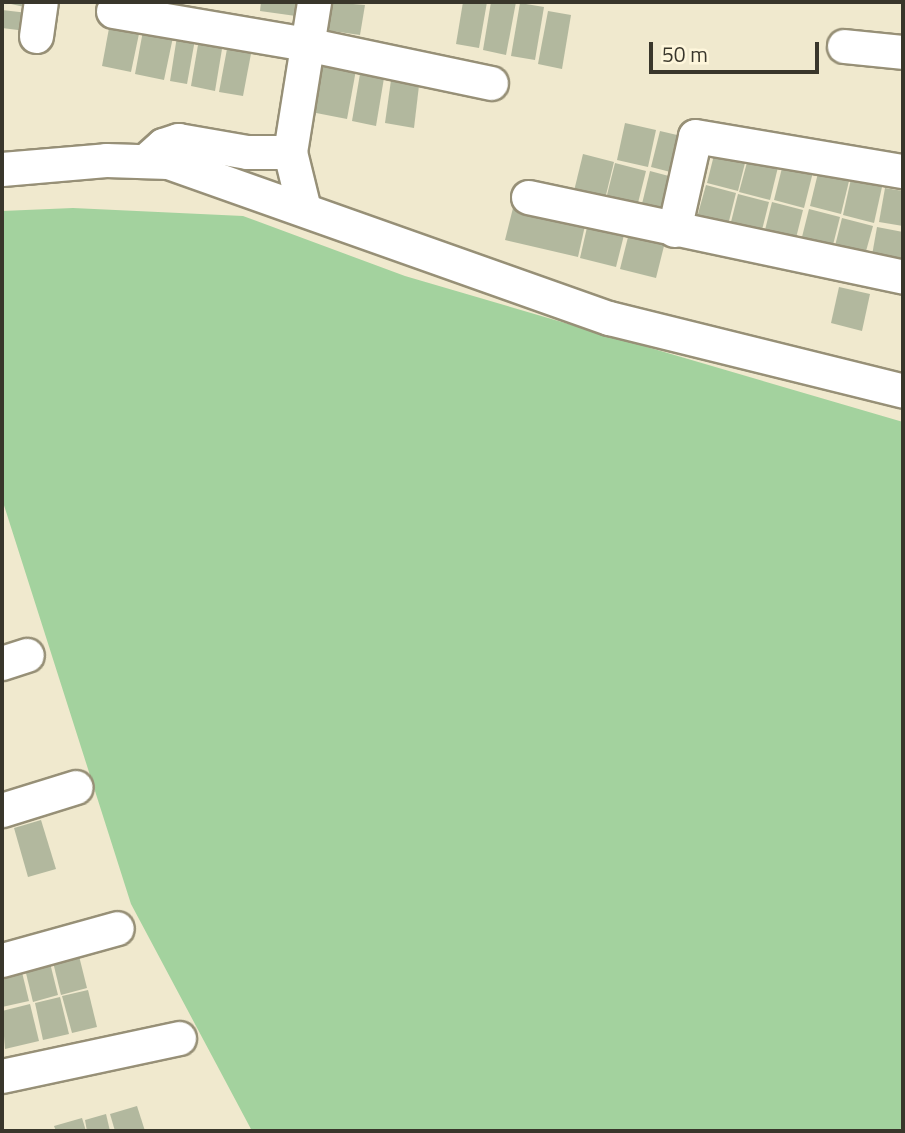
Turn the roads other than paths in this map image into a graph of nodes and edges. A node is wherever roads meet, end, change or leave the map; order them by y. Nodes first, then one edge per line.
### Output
1 (41, 2) edge
2 (314, 2) edge
3 (113, 11) dead end
4 (37, 36) dead end
5 (306, 44) junction
6 (844, 46) dead end
7 (903, 52) edge
8 (491, 83) dead end
9 (290, 152) junction
10 (145, 161) junction
11 (2, 169) edge
12 (903, 172) edge
13 (528, 197) dead end
14 (304, 209) junction
15 (674, 230) junction
16 (903, 277) edge
17 (903, 391) edge
18 (76, 787) dead end
19 (2, 810) edge
20 (117, 928) dead end
21 (2, 960) edge
22 (179, 1038) dead end
23 (2, 1076) edge

1 - 4 street
2 - 5 street
3 - 5 street
5 - 8 street
5 - 9 street
6 - 7 street
9 - 10 street
9 - 14 street
10 - 11 street
10 - 14 street
12 - 15 street
13 - 15 street
14 - 17 street
15 - 16 street
18 - 19 street
20 - 21 street
22 - 23 street

